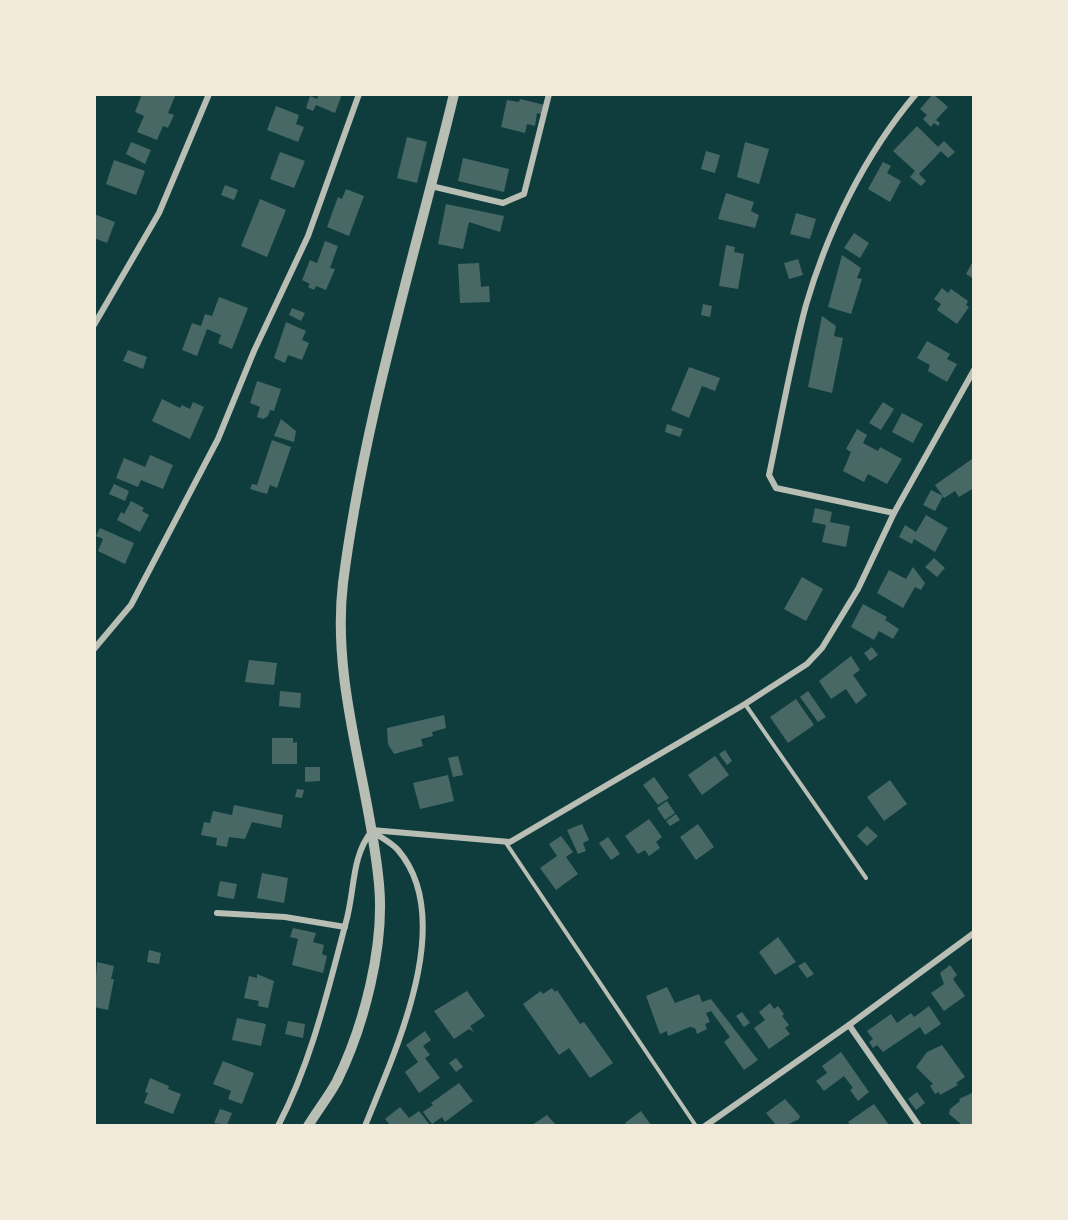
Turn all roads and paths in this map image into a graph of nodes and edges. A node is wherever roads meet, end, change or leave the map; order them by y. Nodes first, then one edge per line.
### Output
1 (209, 94) edge
2 (359, 94) edge
3 (454, 94) edge
4 (549, 94) edge
5 (916, 94) edge
6 (432, 186) junction
7 (94, 325) edge
8 (974, 370) edge
9 (894, 513) junction
10 (94, 649) edge
11 (745, 704) junction
12 (372, 830) junction
13 (505, 842) junction
14 (866, 878) dead end
15 (217, 912) dead end
16 (345, 927) junction
17 (974, 933) edge
18 (849, 1025) junction
19 (278, 1125) edge
20 (308, 1125) edge
21 (365, 1125) edge
22 (696, 1125) edge
23 (705, 1125) edge
24 (919, 1125) edge

1 - 7 street
2 - 10 street
3 - 6 street
4 - 6 street
5 - 9 street
6 - 12 street
8 - 9 street
9 - 11 street
11 - 13 street
11 - 14 lane
12 - 13 street
12 - 16 street
12 - 20 street
12 - 21 street
13 - 22 lane
15 - 16 street
16 - 19 street
17 - 18 street
18 - 23 street
18 - 24 street

